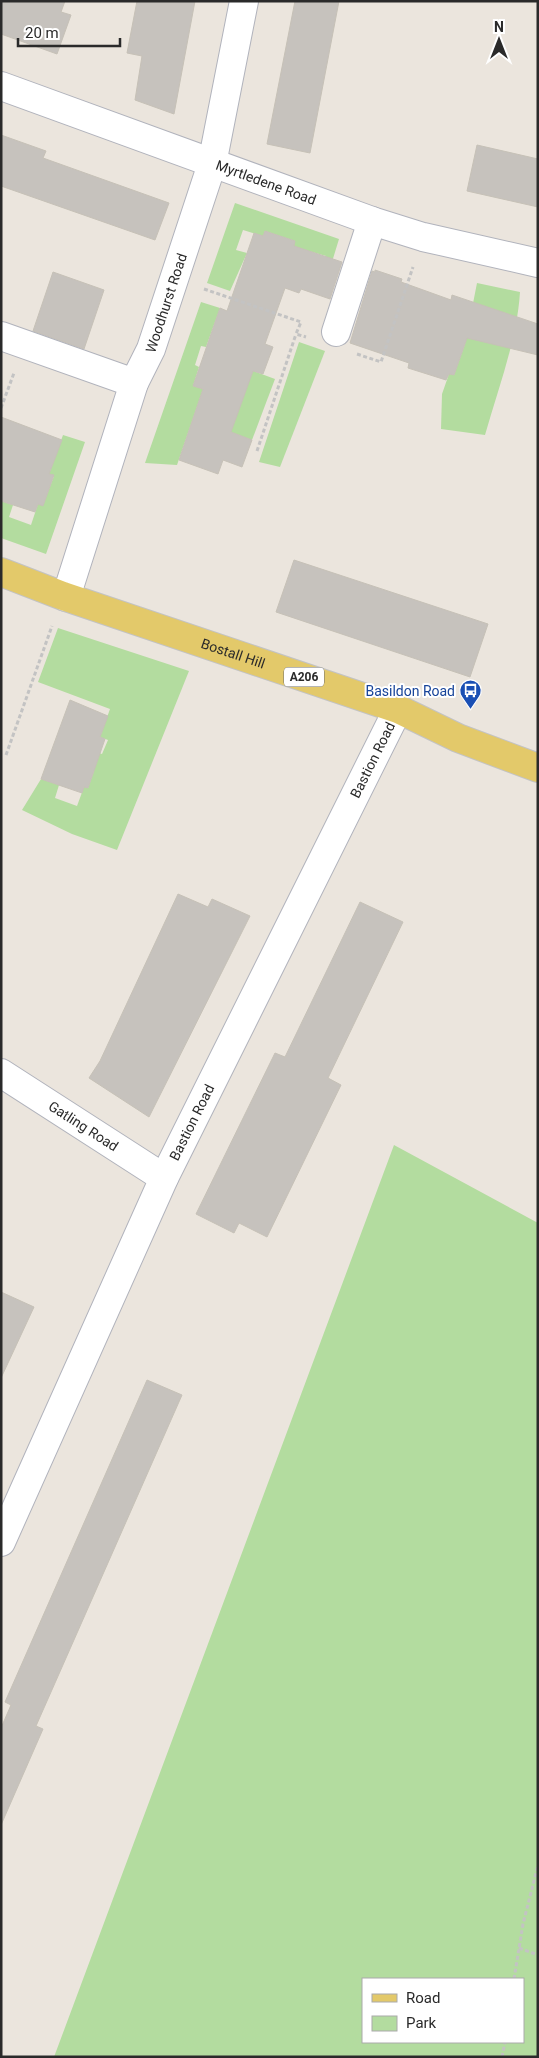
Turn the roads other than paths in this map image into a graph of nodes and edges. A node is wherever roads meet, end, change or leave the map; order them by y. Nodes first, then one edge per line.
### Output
1 (244, 1) edge
2 (1, 86) edge
3 (212, 164) junction
4 (372, 222) junction
5 (538, 263) edge
6 (336, 332) dead end
7 (1, 336) edge
8 (134, 383) junction
9 (1, 572) edge
10 (64, 596) junction
11 (398, 709) junction
12 (538, 768) edge
13 (1, 1073) edge
14 (164, 1178) junction
15 (1, 1542) edge

1 - 3 street, Woodhurst Road
2 - 3 street, Myrtledene Road
3 - 4 street, Myrtledene Road
3 - 8 street, Woodhurst Road
4 - 5 street, Myrtledene Road
4 - 6 street
7 - 8 street
8 - 10 street, Woodhurst Road
9 - 10 main road, A206
10 - 11 main road, Bostall Hill / A206
11 - 12 main road, Bostall Hill / A206
11 - 14 street, Bastion Road
13 - 14 street, Gatling Road
14 - 15 street, Bastion Road

